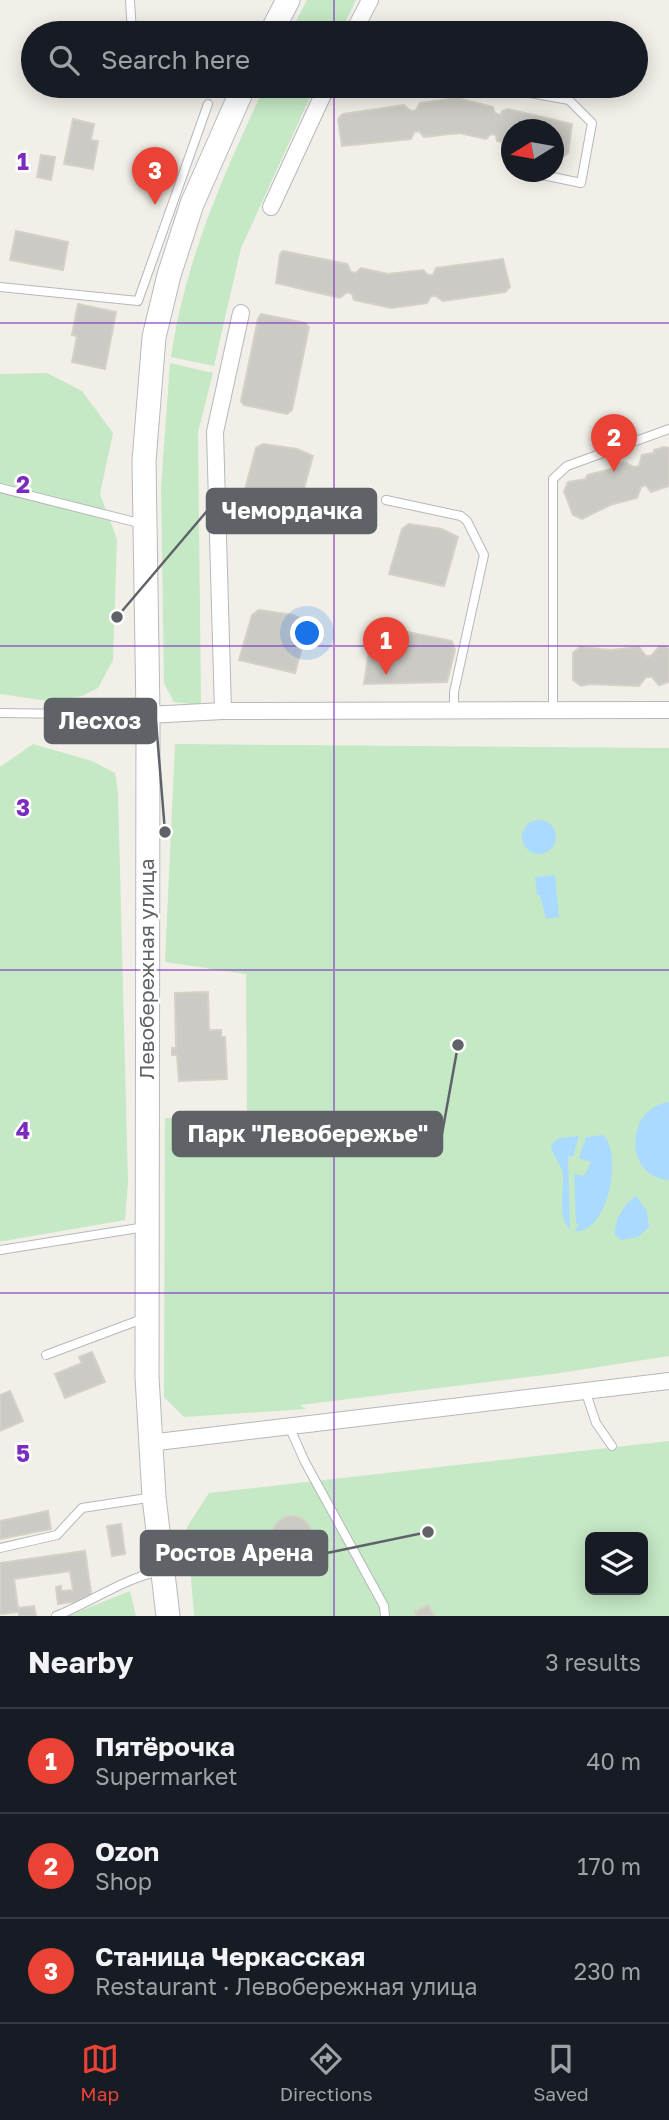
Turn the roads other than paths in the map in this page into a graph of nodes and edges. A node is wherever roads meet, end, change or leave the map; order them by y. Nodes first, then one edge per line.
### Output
1 (130, 0) edge
2 (288, 0) edge
3 (370, 0) edge
4 (131, 21) edge
5 (277, 21) edge
6 (359, 21) edge
7 (239, 98) edge
8 (321, 98) edge
9 (558, 98) edge
10 (208, 104) dead end
11 (564, 179) edge
12 (271, 207) dead end
13 (0, 287) edge
14 (241, 313) dead end
15 (669, 429) edge
16 (0, 488) edge
17 (386, 500) dead end
18 (145, 524) junction
19 (553, 710) junction
20 (669, 710) edge
21 (223, 711) junction
22 (454, 712) junction
23 (0, 713) edge
24 (148, 715) junction
25 (145, 1227) junction
26 (0, 1250) edge
27 (146, 1317) junction
28 (46, 1355) dead end
29 (669, 1381) edge
30 (585, 1391) junction
31 (288, 1424) junction
32 (149, 1443) junction
33 (612, 1447) dead end
34 (153, 1497) junction
35 (0, 1548) edge
36 (162, 1571) junction
37 (56, 1616) edge
38 (168, 1616) edge
39 (385, 1616) edge

1 - 4 lane
2 - 5 main road
3 - 6 street
7 - 18 main road, Левобережная улица
8 - 12 street
9 - 11 lane
10 - 13 lane
14 - 21 street
15 - 19 lane
16 - 18 lane
17 - 22 lane
18 - 24 main road, Левобережная улица
19 - 20 street
19 - 22 street
21 - 22 street
21 - 24 street
23 - 24 lane
24 - 25 main road, Левобережная улица
25 - 26 lane
25 - 27 main road, Левобережная улица
27 - 28 lane
27 - 32 main road, Левобережная улица
29 - 30 street
30 - 31 street
30 - 33 lane
31 - 32 street
31 - 39 lane
32 - 34 main road, Левобережная улица
34 - 35 lane
34 - 36 main road, Левобережная улица
36 - 37 lane
36 - 38 main road, Левобережная улица

